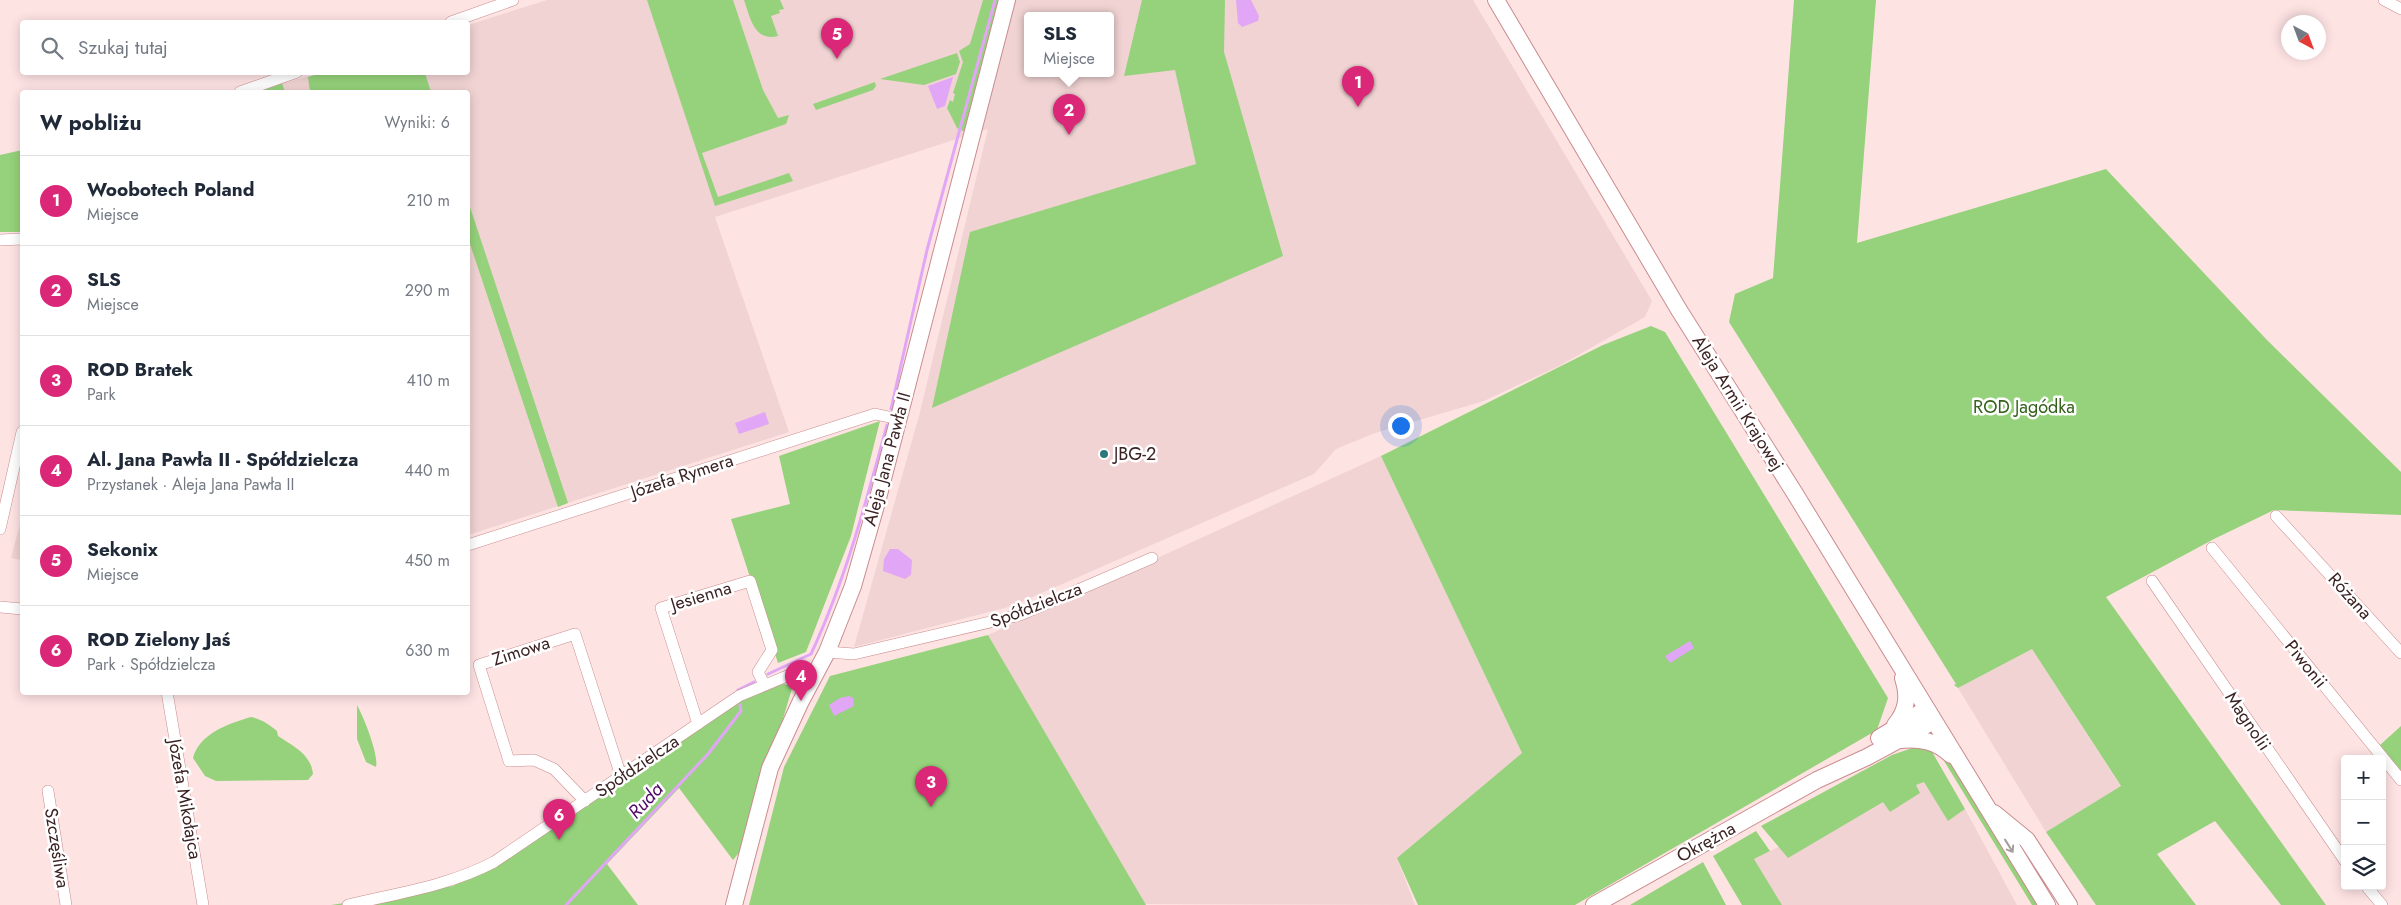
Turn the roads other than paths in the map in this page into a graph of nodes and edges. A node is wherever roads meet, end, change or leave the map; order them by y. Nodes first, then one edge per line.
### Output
1 (513, 0) edge
2 (1007, 0) edge
3 (1496, 0) edge
4 (2384, 0) edge
5 (2401, 9) edge
6 (457, 20) edge
7 (288, 75) edge
8 (246, 90) edge
9 (20, 239) edge
10 (0, 240) edge
11 (898, 419) junction
12 (20, 441) edge
13 (2276, 516) dead end
14 (0, 529) edge
15 (470, 544) edge
16 (2212, 548) dead end
17 (1152, 558) dead end
18 (2152, 581) dead end
19 (0, 607) edge
20 (20, 609) edge
21 (827, 652) junction
22 (2401, 653) edge
23 (1897, 659) junction
24 (815, 675) junction
25 (764, 684) junction
26 (168, 695) edge
27 (1930, 715) junction
28 (698, 724) junction
29 (1893, 735) junction
30 (1958, 762) junction
31 (620, 776) junction
32 (2401, 780) edge
33 (48, 791) dead end
34 (585, 800) junction
35 (1984, 804) junction
36 (2341, 855) edge
37 (2369, 890) edge
38 (66, 905) edge
39 (203, 905) edge
40 (348, 905) edge
41 (734, 905) edge
42 (1594, 905) edge
43 (2047, 905) edge
44 (2069, 905) edge
45 (2382, 905) edge

1 - 6 street
2 - 11 street, Aleja Jana Pawła II
3 - 23 street, Aleja Armii Krajowej
4 - 5 street
7 - 8 street
9 - 10 street
11 - 15 street, Józefa Rymera
11 - 21 street, Aleja Jana Pawła II
12 - 14 street
13 - 22 street, Różana
16 - 32 street, Piwonii
17 - 21 street, Spółdzielcza
18 - 36 street, Magnolii
19 - 20 street
21 - 24 street, Aleja Jana Pawła II
23 - 27 street, Aleja Armii Krajowej
23 - 29 street
24 - 25 street, Spółdzielcza
24 - 41 street, Aleja Jana Pawła II
25 - 28 street, Spółdzielcza
25 - 28 street, Jesienna
26 - 39 street, Józefa Mikołajca
27 - 29 street, Okrężna
27 - 30 street, Aleja Armii Krajowej
28 - 31 street, Spółdzielcza
29 - 30 street
29 - 42 street, Okrężna
30 - 35 street, Aleja Armii Krajowej
31 - 34 street, Spółdzielcza
31 - 34 street, Zimowa
33 - 38 street, Szczęśliwa
34 - 40 street, Spółdzielcza
35 -> 43 street, Aleja Armii Krajowej
35 - 44 street, Aleja Armii Krajowej
37 - 45 street

